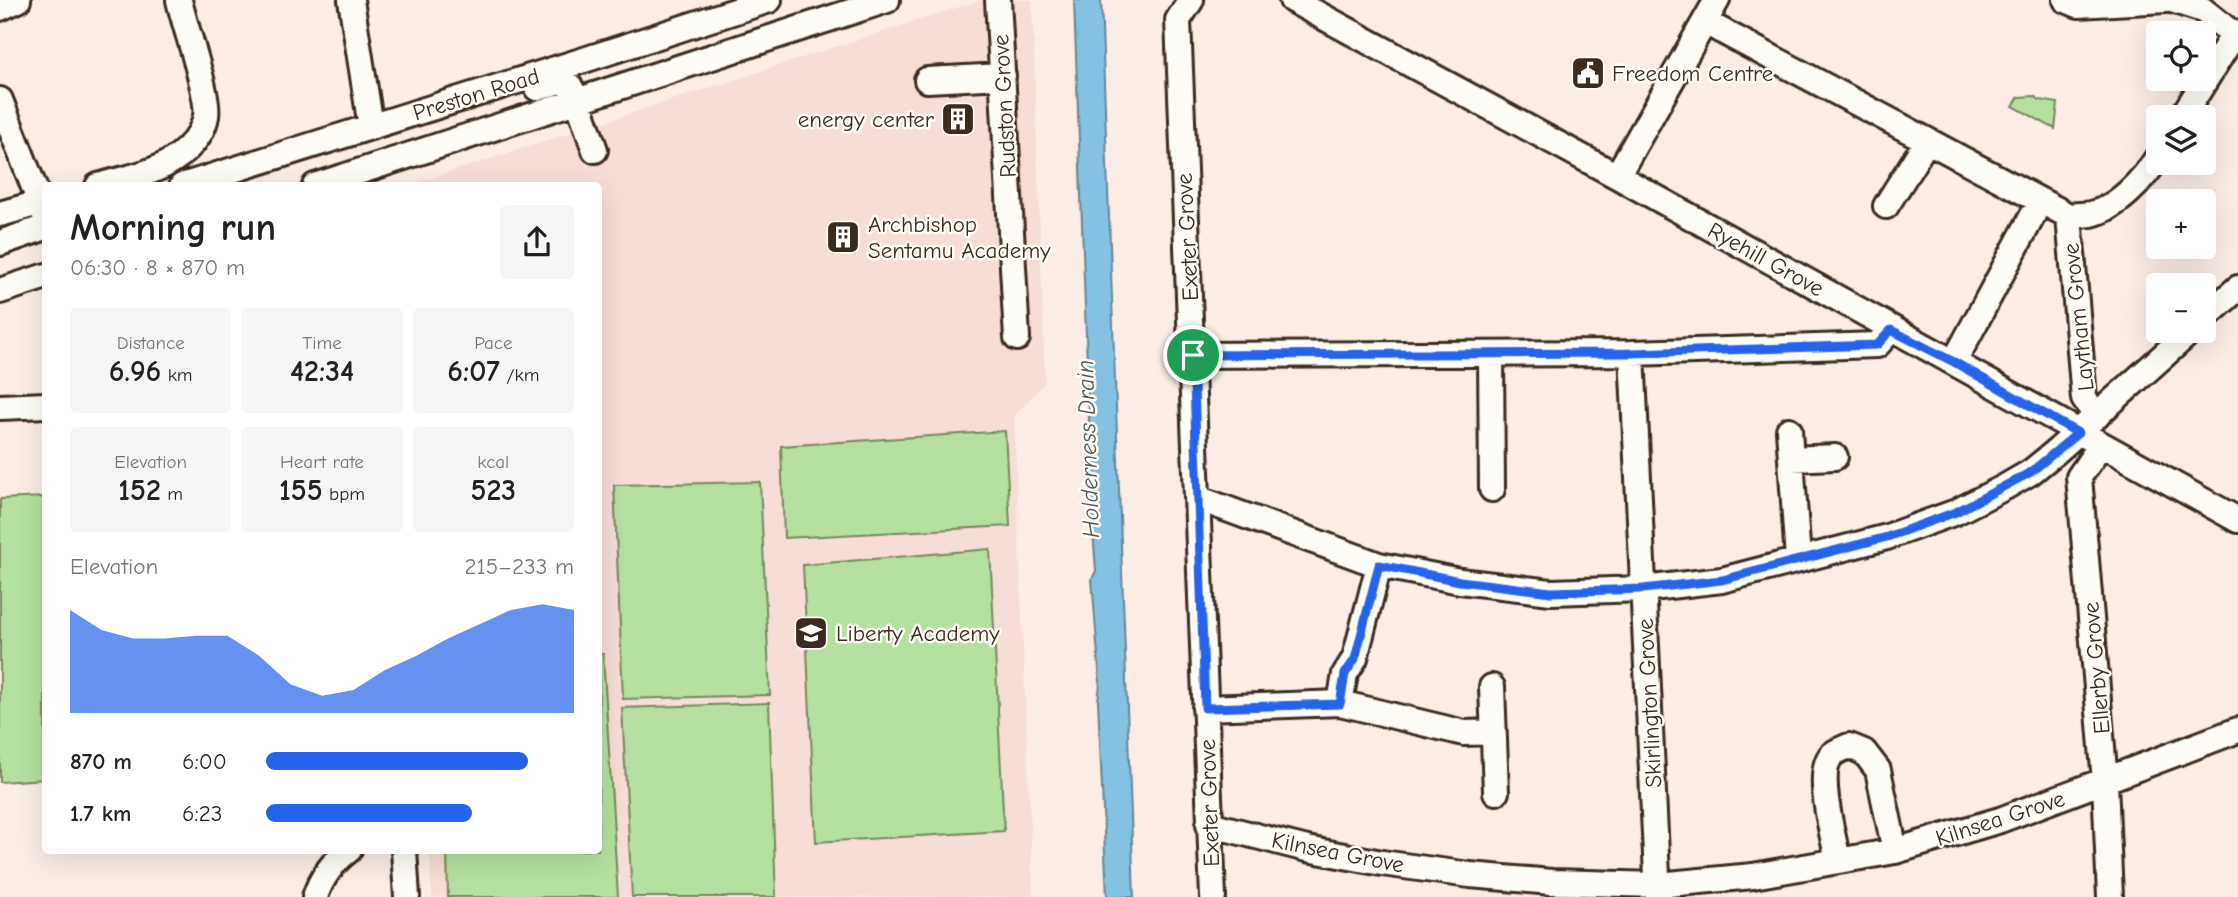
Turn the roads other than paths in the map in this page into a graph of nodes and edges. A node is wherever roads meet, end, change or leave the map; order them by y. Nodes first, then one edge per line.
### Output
1 (19, 0) edge
2 (178, 0) edge
3 (351, 0) edge
4 (769, 0) edge
5 (887, 0) edge
6 (998, 0) edge
7 (1191, 0) edge
8 (1292, 0) edge
9 (1717, 0) edge
10 (2066, 0) edge
11 (2166, 0) edge
12 (2172, 0) edge
13 (2206, 5) edge
14 (0, 8) edge
15 (1694, 29) junction
16 (2236, 36) edge
17 (1003, 76) junction
18 (927, 80) dead end
19 (0, 100) edge
20 (453, 101) junction
21 (578, 101) junction
22 (2190, 105) edge
23 (371, 127) junction
24 (1927, 141) junction
25 (595, 150) dead end
26 (2146, 171) edge
27 (1617, 176) junction
28 (370, 177) edge
29 (112, 182) edge
30 (195, 182) edge
31 (339, 182) edge
32 (42, 205) edge
33 (1886, 206) dead end
34 (42, 207) edge
35 (0, 214) edge
36 (2033, 215) dead end
37 (2069, 216) junction
38 (42, 228) edge
39 (0, 243) edge
40 (42, 277) edge
41 (2238, 288) edge
42 (0, 291) edge
43 (2216, 307) edge
44 (1891, 330) junction
45 (1017, 338) dead end
46 (2178, 343) edge
47 (1632, 353) junction
48 (1491, 354) junction
49 (1193, 355) junction
50 (1954, 362) junction
51 (42, 405) edge
52 (0, 407) edge
53 (2097, 416) junction
54 (1789, 430) dead end
55 (2078, 433) junction
56 (2101, 445) junction
57 (1835, 457) dead end
58 (1791, 459) junction
59 (1492, 489) dead end
60 (1198, 498) junction
61 (2238, 520) edge
62 (1798, 560) junction
63 (1379, 565) junction
64 (1643, 589) junction
65 (1492, 687) dead end
66 (1340, 704) junction
67 (1205, 708) junction
68 (2238, 730) edge
69 (1492, 732) junction
70 (2105, 782) junction
71 (1496, 792) dead end
72 (1209, 824) junction
73 (1895, 851) junction
74 (344, 854) edge
75 (404, 854) edge
76 (1838, 862) junction
77 (1752, 887) edge
78 (1553, 890) edge
79 (1658, 891) edge
80 (315, 897) edge
81 (407, 897) edge
82 (1213, 897) edge
83 (2110, 897) edge

1 - 14 street
2 - 29 street
3 - 23 street
4 - 20 street, Preston Road
5 - 21 street, Preston Road
6 - 17 street, Rudston Grove
7 - 49 street, Exeter Grove
8 - 27 street, Ryehill Grove
9 - 15 street
10 - 11 street
12 - 13 street
13 - 16 street
15 - 24 street
15 - 27 street
16 - 22 street
17 - 18 street
17 - 45 street, Rudston Grove
19 - 32 street
20 - 21 street
20 - 23 street, Preston Road
21 - 25 street
21 - 28 street, Preston Road
23 - 30 street, Preston Road
24 - 33 street
24 - 37 street
26 - 37 street
27 - 44 street, Ryehill Grove
28 - 31 street, Preston Road
34 - 35 street
36 - 50 street
37 - 53 street, Laytham Grove
38 - 39 street
40 - 42 street
41 - 43 street
44 - 47 street
44 - 50 street, Ryehill Grove
46 - 53 street
47 - 48 street
47 - 64 street, Skirlington Grove
48 - 49 street
48 - 59 street
49 - 60 street, Exeter Grove
50 - 55 street, Ryehill Grove
51 - 52 street
53 - 55 street
54 - 58 street
55 - 56 street, Ryehill Grove
55 - 62 street
56 - 61 street, Ryehill Grove
56 - 70 street, Ellerby Grove
57 - 58 street
58 - 62 street
60 - 63 street
60 - 67 street, Exeter Grove
62 - 64 street
63 - 64 street
63 - 66 street
64 - 79 street, Skirlington Grove
65 - 69 street
66 - 67 street
66 - 69 street
67 - 72 street, Exeter Grove
68 - 70 street, Kilnsea Grove
69 - 71 street
70 - 73 street, Kilnsea Grove
70 - 83 street, Ellerby Grove
72 - 78 street, Kilnsea Grove
72 - 82 street, Exeter Grove
73 - 76 street, Kilnsea Grove
73 - 76 street
74 - 80 street
75 - 81 street
76 - 77 street, Kilnsea Grove
77 - 79 street, Kilnsea Grove
78 - 79 street, Kilnsea Grove

